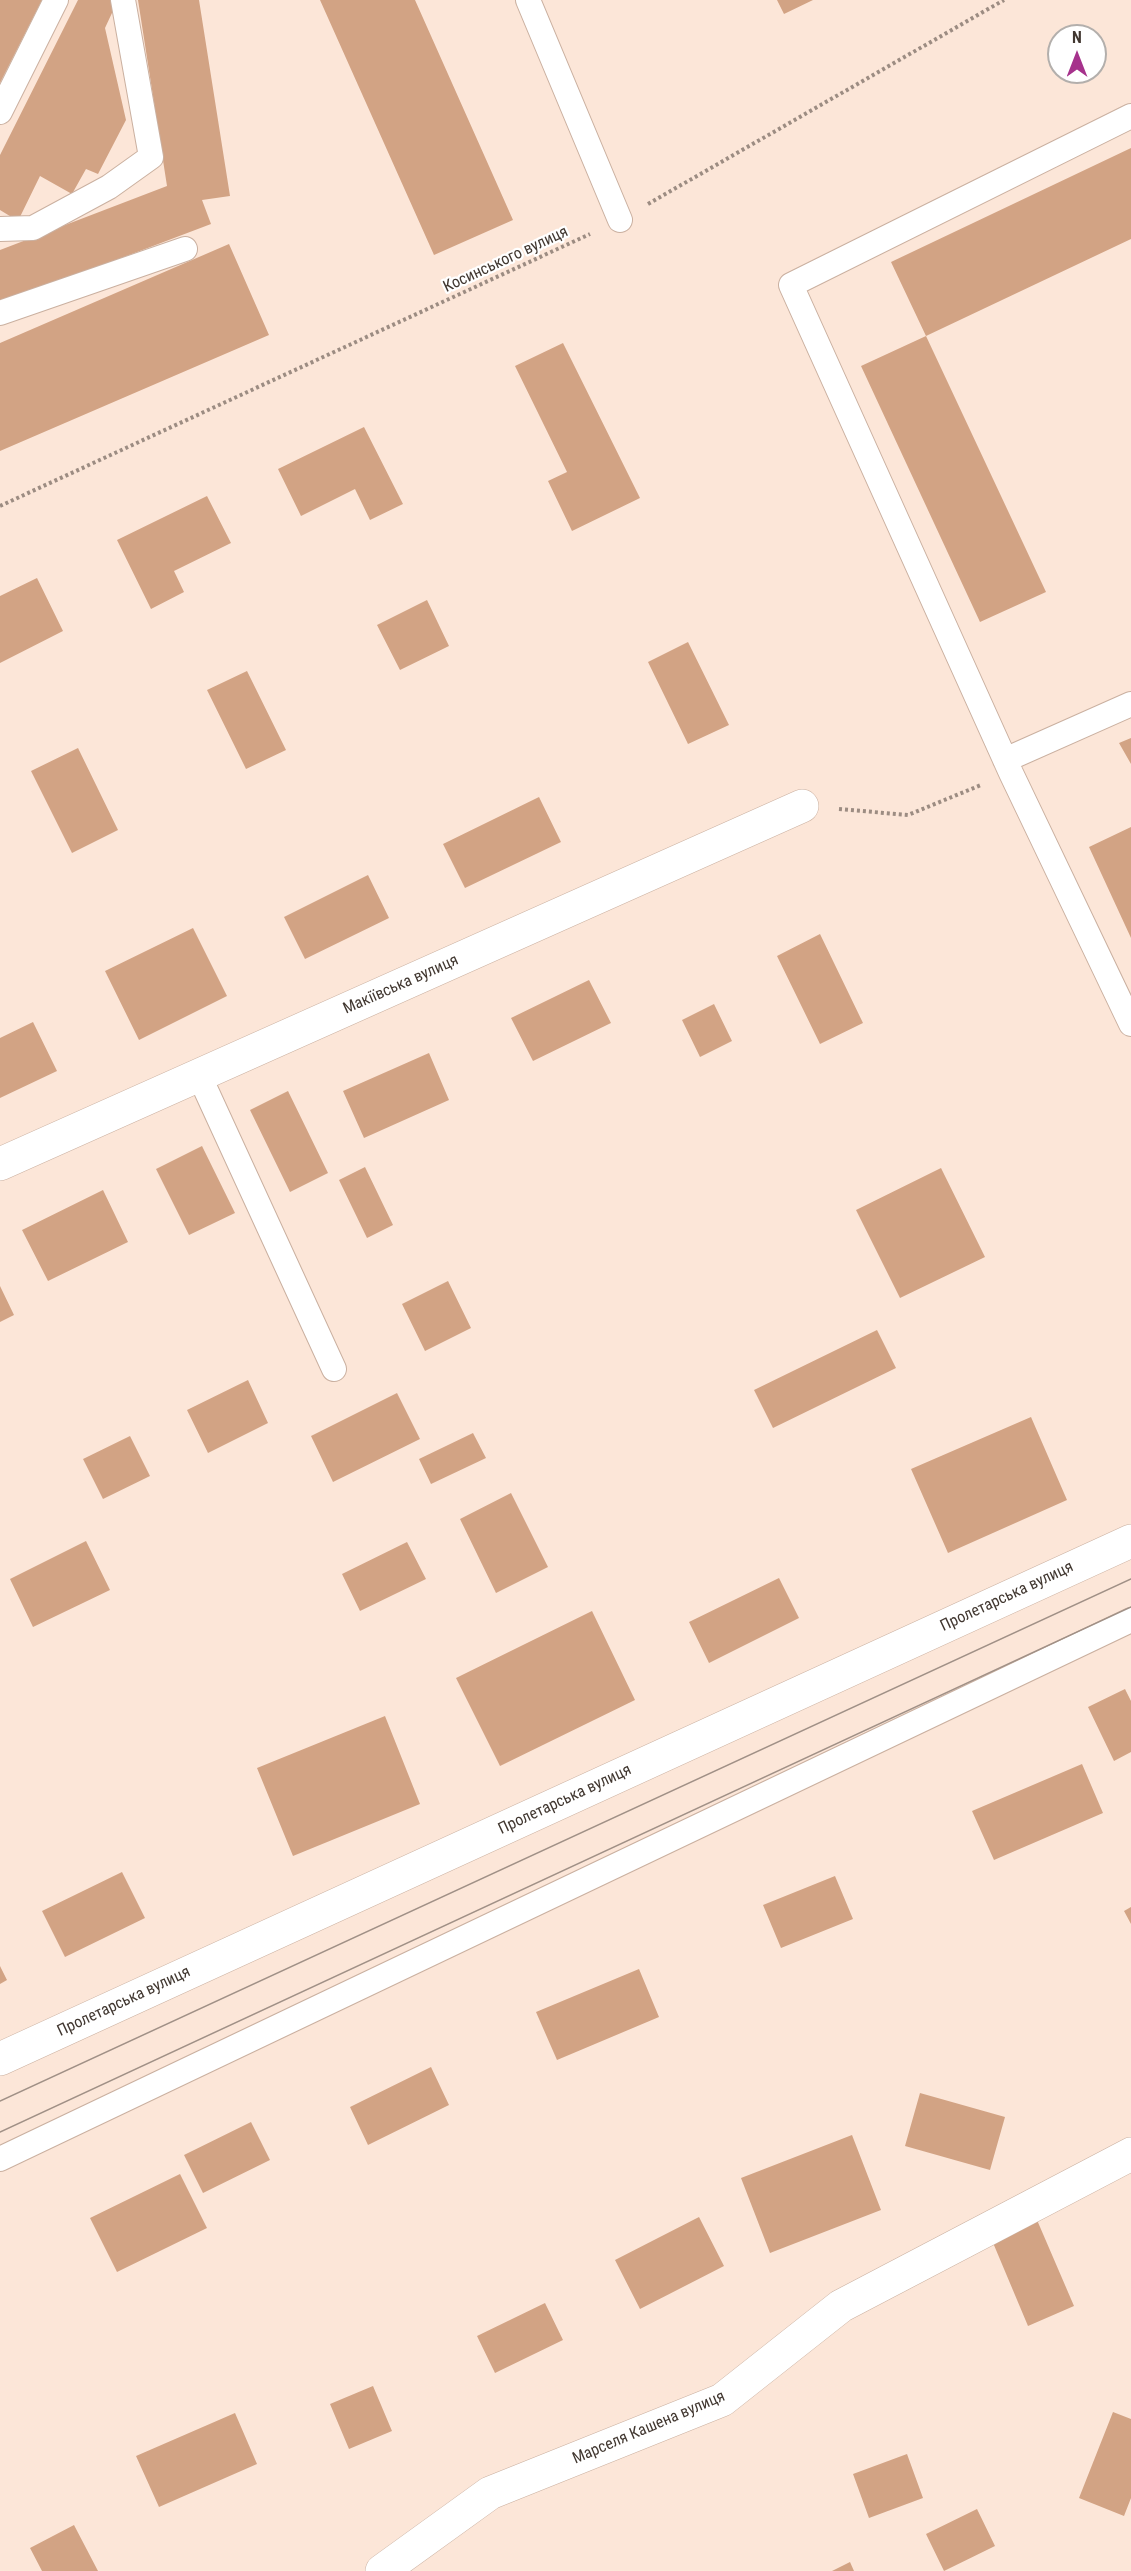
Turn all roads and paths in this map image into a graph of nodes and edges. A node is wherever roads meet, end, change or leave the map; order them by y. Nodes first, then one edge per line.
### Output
1 (56, 0) edge
2 (123, 0) edge
3 (528, 0) edge
4 (1004, 0) edge
5 (0, 112) edge
6 (1131, 116) edge
7 (620, 220) junction
8 (0, 229) edge
9 (185, 249) dead end
10 (0, 313) edge
11 (0, 506) edge
12 (1131, 704) edge
13 (1008, 766) junction
14 (802, 806) joint
15 (1131, 1024) edge
16 (199, 1075) junction
17 (0, 1164) edge
18 (334, 1369) dead end
19 (1131, 1540) edge
20 (1131, 1620) edge
21 (0, 2059) edge
22 (1131, 2154) edge
23 (0, 2159) edge
24 (382, 2571) edge

1 - 5 lane
2 - 8 lane
3 - 7 lane
4 - 7 path, Косинського вулиця
6 - 13 lane
7 - 11 path, Косинського вулиця
9 - 10 lane
12 - 13 lane
13 - 14 path
13 - 15 lane
14 - 16 street, Макіївська вулиця
16 - 17 street, Макіївська вулиця
16 - 18 lane
19 - 21 street, Пролетарська вулиця
20 - 23 lane
22 - 24 street, Марселя Кашена вулиця

